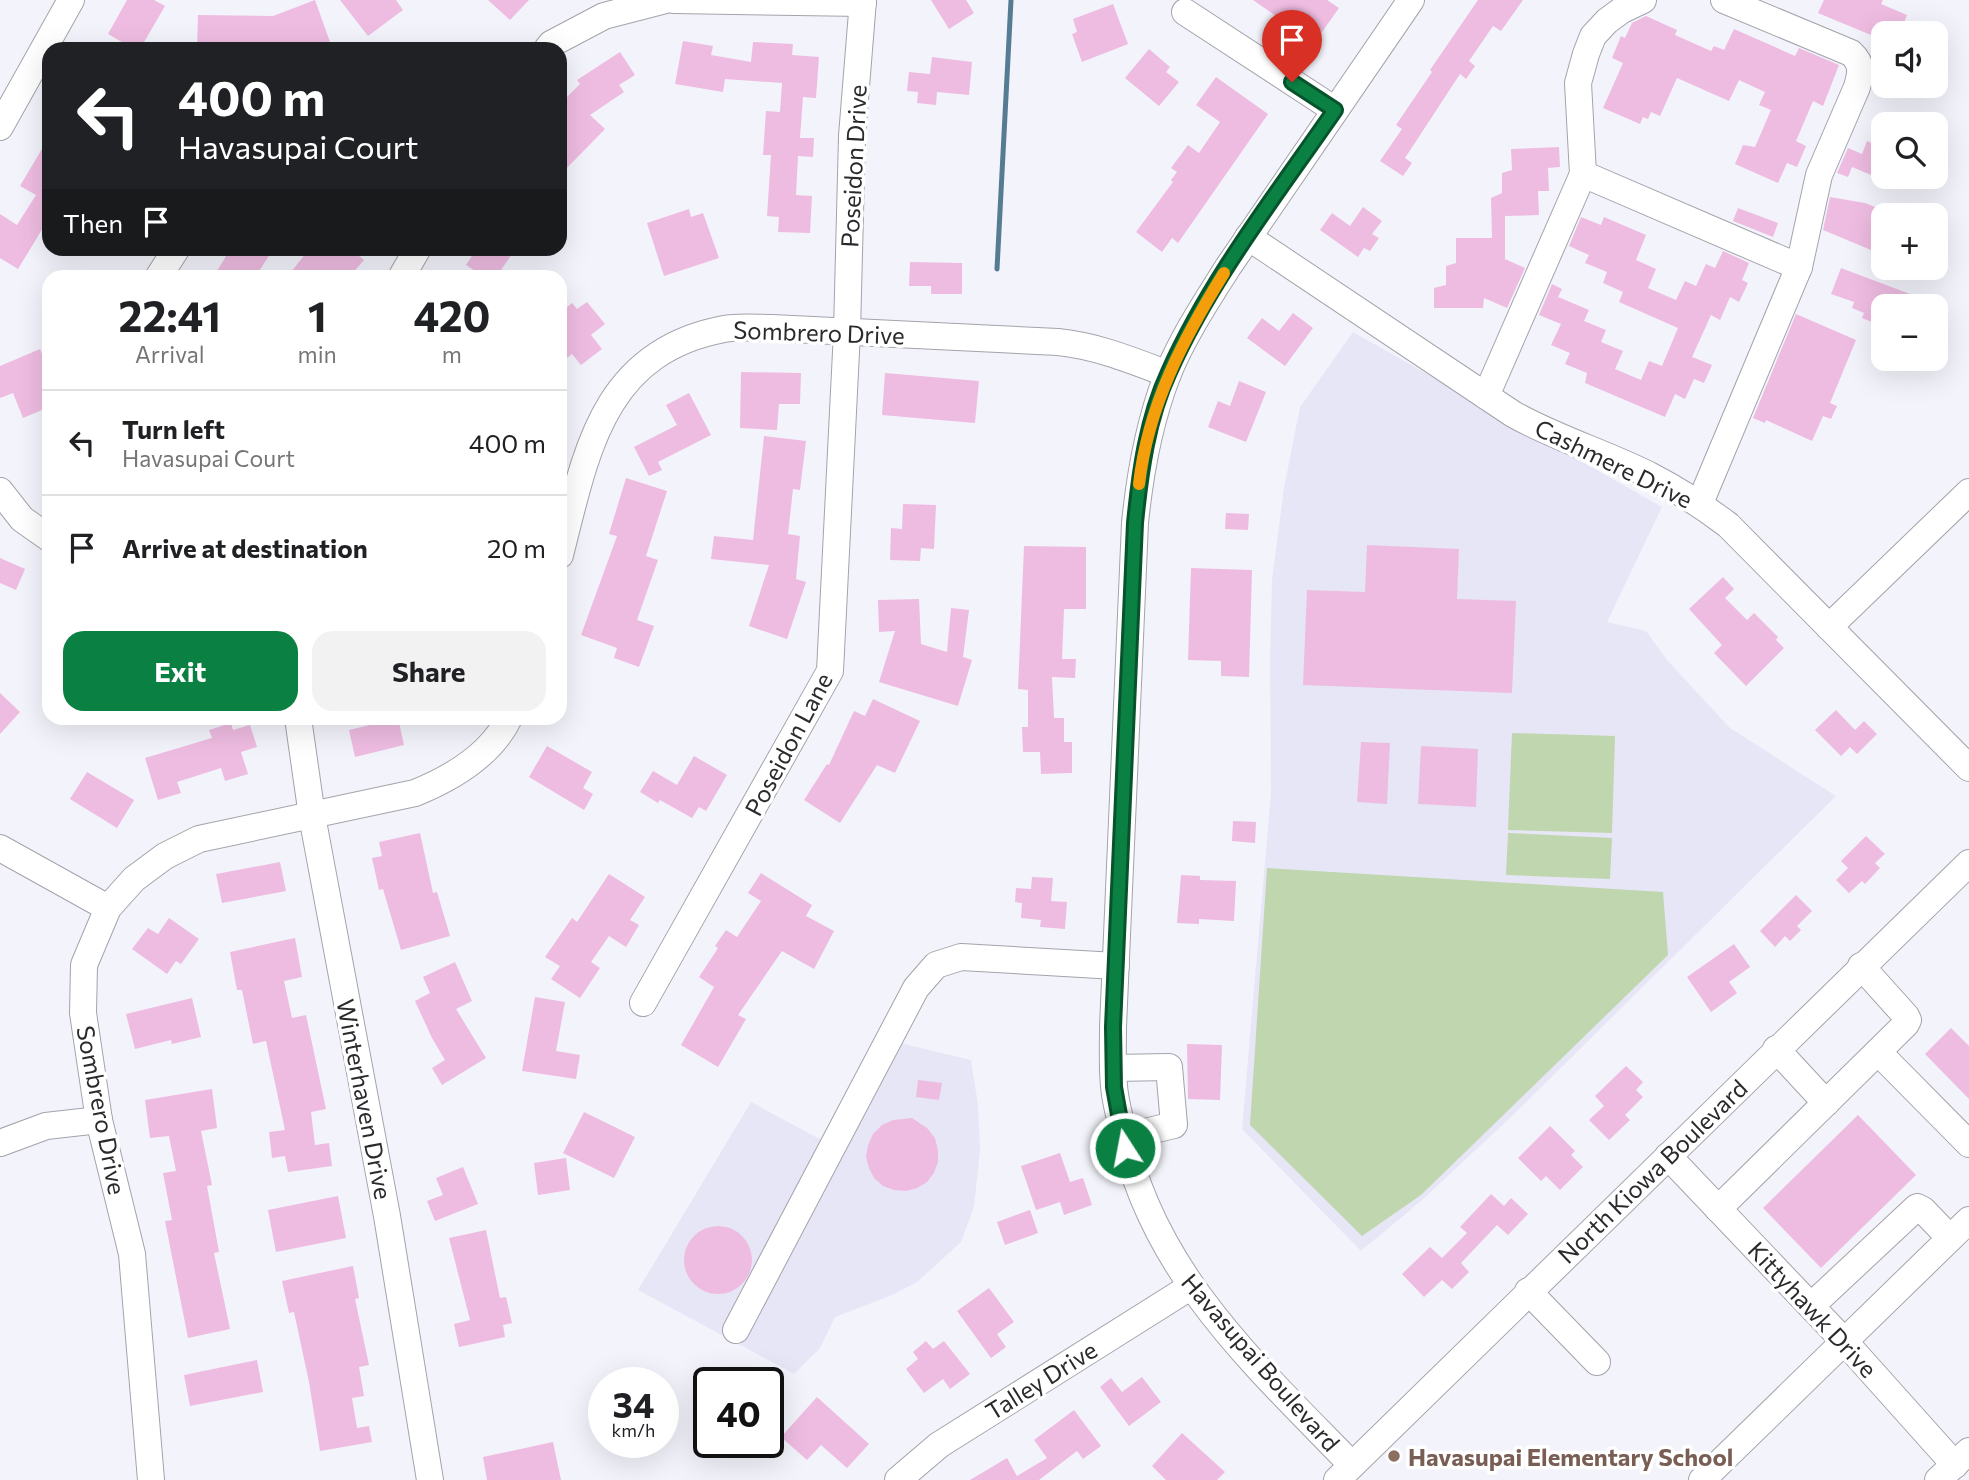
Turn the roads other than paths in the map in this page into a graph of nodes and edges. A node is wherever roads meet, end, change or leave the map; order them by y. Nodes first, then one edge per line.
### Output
1 (71, 0) edge
2 (666, 0) edge
3 (674, 0) edge
4 (1411, 0) edge
5 (1643, 0) edge
6 (1724, 0) edge
7 (863, 1) edge
8 (1777, 10) edge
9 (1185, 12) dead end
10 (48, 42) edge
11 (555, 42) edge
12 (42, 52) edge
13 (1335, 110) junction
14 (0, 127) edge
15 (1583, 174) junction
16 (1248, 237) junction
17 (1799, 267) junction
18 (847, 332) junction
19 (1168, 374) junction
20 (1486, 396) junction
21 (0, 491) edge
22 (1969, 492) edge
23 (1700, 503) junction
24 (567, 528) edge
25 (42, 533) edge
26 (1829, 627) junction
27 (299, 725) edge
28 (506, 725) edge
29 (1969, 768) edge
30 (312, 816) junction
31 (0, 848) edge
32 (1969, 863) edge
33 (108, 908) junction
34 (1116, 966) junction
35 (1861, 966) junction
36 (643, 1003) dead end
37 (1776, 1049) junction
38 (1878, 1052) junction
39 (1114, 1068) junction
40 (1826, 1103) junction
41 (99, 1120) junction
42 (1124, 1138) junction
43 (0, 1143) edge
44 (1969, 1144) edge
45 (1668, 1156) junction
46 (1718, 1209) junction
47 (1960, 1229) edge
48 (1190, 1287) junction
49 (1528, 1292) junction
50 (1811, 1306) junction
51 (736, 1330) dead end
52 (1844, 1341) junction
53 (1597, 1362) dead end
54 (1954, 1465) edge
55 (1345, 1473) edge
56 (151, 1480) edge
57 (430, 1480) edge
58 (898, 1480) edge
59 (1702, 1480) edge

1 - 10 street
2 - 11 street
3 - 7 street
4 - 13 street, Havasupai Boulevard
5 - 15 street
6 - 8 street
7 - 18 street, Poseidon Drive
8 - 17 street
9 - 13 street
12 - 14 street
13 - 16 street, Havasupai Boulevard
15 - 17 street
15 - 20 street
16 - 19 street, Havasupai Boulevard
16 - 20 street, Cashmere Drive
17 - 23 street
18 - 19 street, Sombrero Drive
18 - 24 street, Sombrero Drive
18 - 36 street, Poseidon Lane
19 - 34 street, Havasupai Boulevard
20 - 23 street, Cashmere Drive
21 - 25 street
22 - 26 street
23 - 26 street, Cashmere Drive
26 - 29 street, Cashmere Drive
27 - 30 street, Winterhaven Drive
28 - 30 street, Sombrero Drive
30 - 33 street, Sombrero Drive
30 - 57 street, Winterhaven Drive
31 - 33 street
32 - 35 street, North Kiowa Boulevard
33 - 41 street, Sombrero Drive
34 - 39 street, Havasupai Boulevard
34 - 51 street
35 - 37 street, North Kiowa Boulevard
35 - 38 street
37 - 40 street
37 - 45 street, North Kiowa Boulevard
38 - 40 street
38 - 44 street
39 - 42 street, Havasupai Boulevard
39 - 42 street
40 - 46 street
41 - 43 street
41 - 56 street, Sombrero Drive
42 - 48 street, Havasupai Boulevard
45 - 46 street, Kittyhawk Drive
45 - 49 street, North Kiowa Boulevard
46 - 50 street, Kittyhawk Drive
47 - 50 street
47 - 52 street
48 - 55 street, Havasupai Boulevard
48 - 58 street, Talley Drive
49 - 53 street
49 - 55 street, North Kiowa Boulevard
50 - 52 street, Kittyhawk Drive
52 - 54 street, Kittyhawk Drive
52 - 59 street

